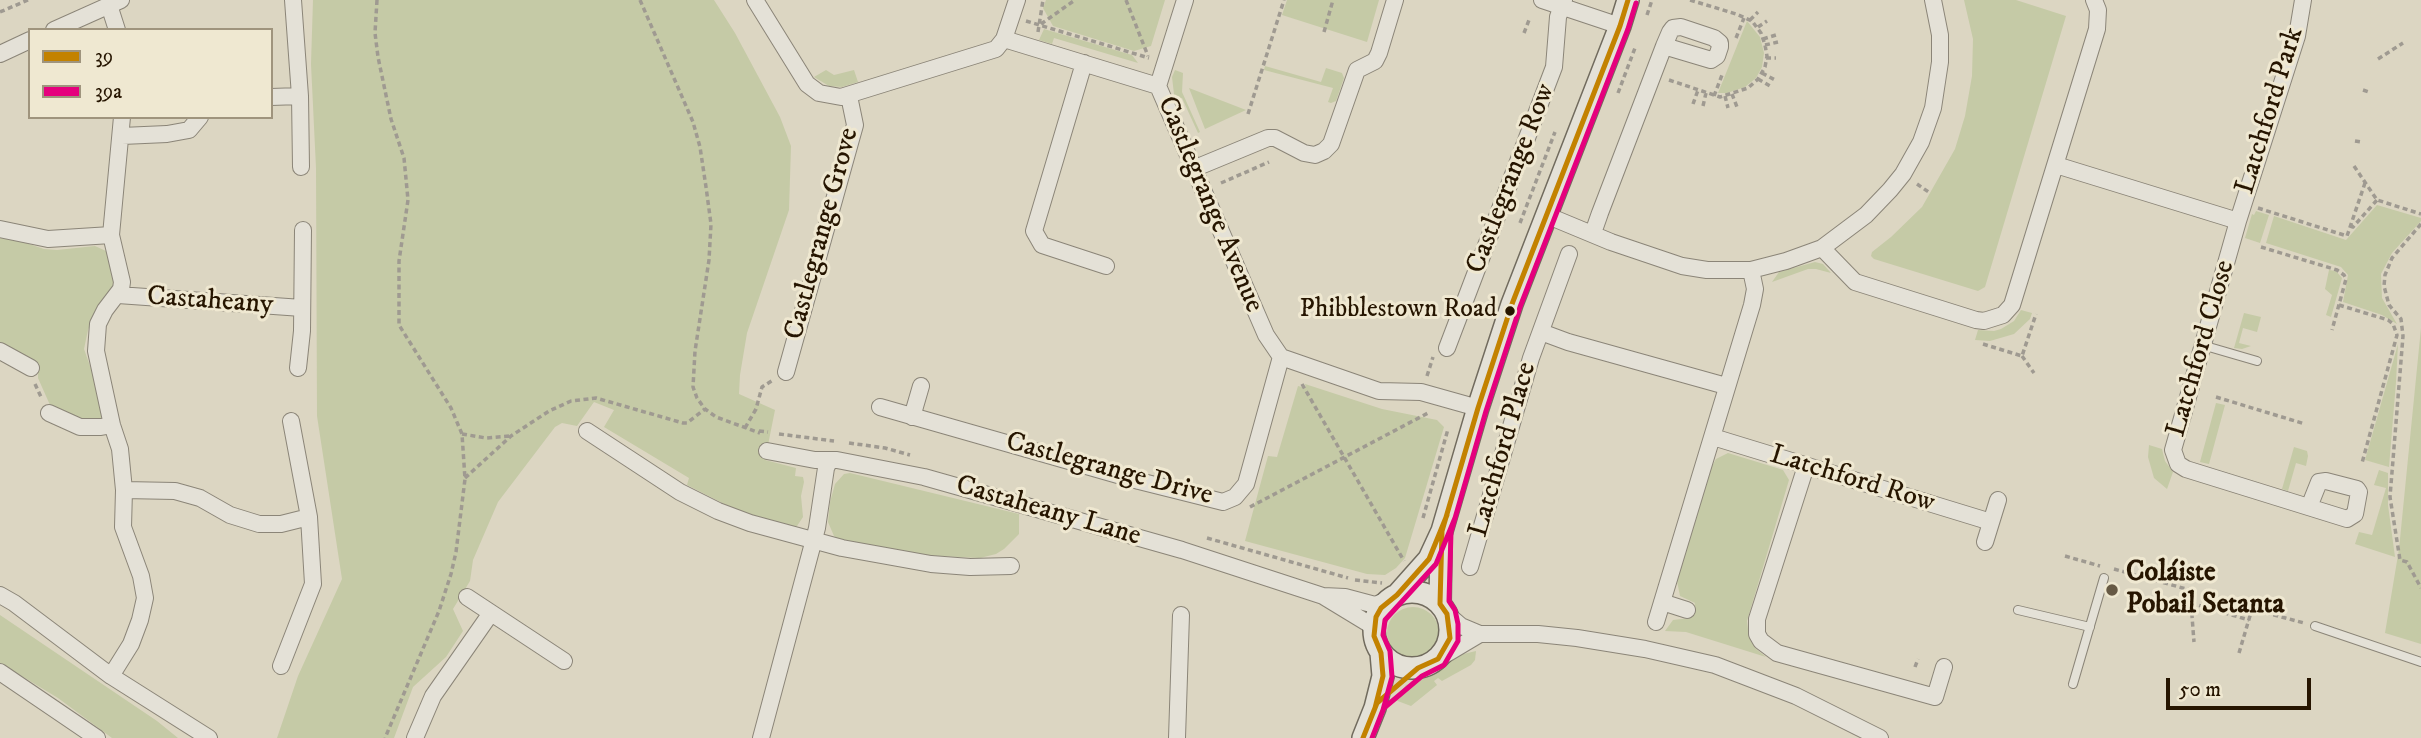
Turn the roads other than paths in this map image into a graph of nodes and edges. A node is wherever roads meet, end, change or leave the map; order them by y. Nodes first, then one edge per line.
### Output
1 (292, 0) edge
2 (755, 0) edge
3 (1017, 0) edge
4 (1185, 0) edge
5 (1395, 0) edge
6 (1542, 0) edge
7 (1628, 0) edge
8 (1933, 0) edge
9 (2094, 0) edge
10 (2303, 0) edge
11 (115, 3) edge
12 (1563, 3) edge
13 (1620, 26) junction
14 (59, 28) edge
15 (117, 28) edge
16 (1004, 39) junction
17 (28, 41) edge
18 (1664, 46) dead end
19 (0, 54) edge
20 (1084, 63) junction
21 (1158, 86) junction
22 (300, 96) junction
23 (849, 96) junction
24 (273, 97) edge
25 (122, 119) edge
26 (198, 119) edge
27 (122, 136) junction
28 (2056, 165) junction
29 (301, 167) dead end
30 (1193, 169) junction
31 (1546, 215) junction
32 (2238, 221) junction
33 (0, 229) edge
34 (303, 230) dead end
35 (1593, 233) junction
36 (111, 235) junction
37 (1822, 248) junction
38 (1569, 254) dead end
39 (1106, 266) dead end
40 (1751, 270) junction
41 (118, 295) junction
42 (302, 308) junction
43 (1541, 332) junction
44 (2202, 345) junction
45 (1447, 348) road end
46 (0, 351) edge
47 (1281, 357) junction
48 (2258, 361) dead end
49 (298, 368) dead end
50 (31, 369) road end
51 (786, 372) road end
52 (921, 386) dead end
53 (1726, 386) junction
54 (880, 407) dead end
55 (1478, 408) junction
56 (49, 412) road end
57 (912, 417) junction
58 (290, 421) dead end
59 (112, 425) junction
60 (587, 431) dead end
61 (1713, 437) junction
62 (767, 451) road end
63 (829, 462) junction
64 (1806, 466) junction
65 (124, 490) junction
66 (1998, 499) dead end
67 (2309, 507) dead end
68 (309, 517) junction
69 (1991, 522) junction
70 (1442, 531) junction
71 (814, 541) junction
72 (1985, 542) dead end
73 (1011, 566) dead end
74 (1470, 568) dead end
75 (2104, 578) dead end
76 (1392, 592) junction
77 (0, 595) edge
78 (1323, 596) junction
79 (467, 597) dead end
80 (1662, 602) junction
81 (1443, 609) junction
82 (1687, 610) dead end
83 (2018, 610) dead end
84 (491, 613) junction
85 (1181, 615) dead end
86 (1656, 622) dead end
87 (2315, 626) road end
88 (1374, 627) junction
89 (2090, 627) junction
90 (1480, 634) junction
91 (1381, 653) junction
92 (1438, 659) junction
93 (564, 661) dead end
94 (2421, 662) edge
95 (281, 666) dead end
96 (1944, 667) dead end
97 (1418, 668) junction
98 (0, 672) edge
99 (111, 676) junction
100 (2073, 684) dead end
101 (1377, 703) junction
102 (97, 738) edge
103 (209, 738) edge
104 (415, 738) edge
105 (761, 738) edge
106 (1177, 738) edge
107 (1363, 738) edge
108 (1880, 738) edge

1 - 22 street
2 - 23 street
3 - 16 street
4 - 21 street
5 - 30 street
6 - 12 street
7 - 13 street
8 - 37 street
9 - 28 street
10 - 32 street, Latchford Park
11 - 14 street
11 - 15 street
12 - 13 street
12 - 45 street, Castlegrange Row
13 - 31 street
16 - 20 street, Castlegrange Avenue
16 - 23 street
17 - 19 street
18 - 35 street
20 - 21 street, Castlegrange Avenue
20 - 39 street
21 - 30 street, Castlegrange Avenue
22 - 24 street
22 - 29 street
23 - 51 street, Castlegrange Grove
25 - 27 street, Castaheany
26 - 27 street
27 - 36 street, Castaheany
28 - 32 street
28 - 37 street
30 - 47 street, Castlegrange Avenue
31 - 35 street
31 - 55 street
32 - 44 street, Latchford Close
33 - 36 street
34 - 42 street, Castaheany
35 - 40 street
36 - 41 street, Castaheany
37 - 40 street
38 - 43 street
40 - 53 street
41 - 42 street, Castaheany
41 - 59 street, Castaheany
42 - 49 street, Castaheany
43 - 53 street
43 - 74 street, Latchford Place
44 - 48 lane
44 - 67 street, Latchford Close
46 - 50 street
47 - 55 street
47 - 57 street, Castlegrange Drive
52 - 57 street
53 - 61 street
54 - 57 street, Castlegrange Drive
55 - 70 street
56 - 59 street
58 - 68 street
59 - 65 street, Castaheany
60 - 71 street
61 - 64 street, Latchford Row
61 - 80 street
62 - 63 street, Castaheany Lane
63 - 71 street
63 - 78 street, Castaheany Lane
64 - 69 street, Latchford Row
64 - 96 street
65 - 68 street
65 - 99 street, Castaheany
66 - 69 street
68 - 95 street
69 - 72 street
70 - 76 street
70 - 81 street
71 - 73 street
71 - 105 street
75 - 89 lane
76 - 78 street, Castaheany Lane
76 - 81 street
76 - 88 street
77 - 99 street
78 - 88 street, Castaheany Lane
79 - 84 street
80 - 82 street
80 - 86 street
81 - 90 street
81 - 92 street
83 - 89 lane
84 - 93 street
84 - 104 street
85 - 106 street
87 - 94 lane
88 - 91 street
89 - 100 lane
90 - 92 street
90 - 108 street
91 - 97 street
91 - 101 street
92 - 97 street
97 - 101 street
98 - 102 street
99 - 103 street
101 - 107 street

